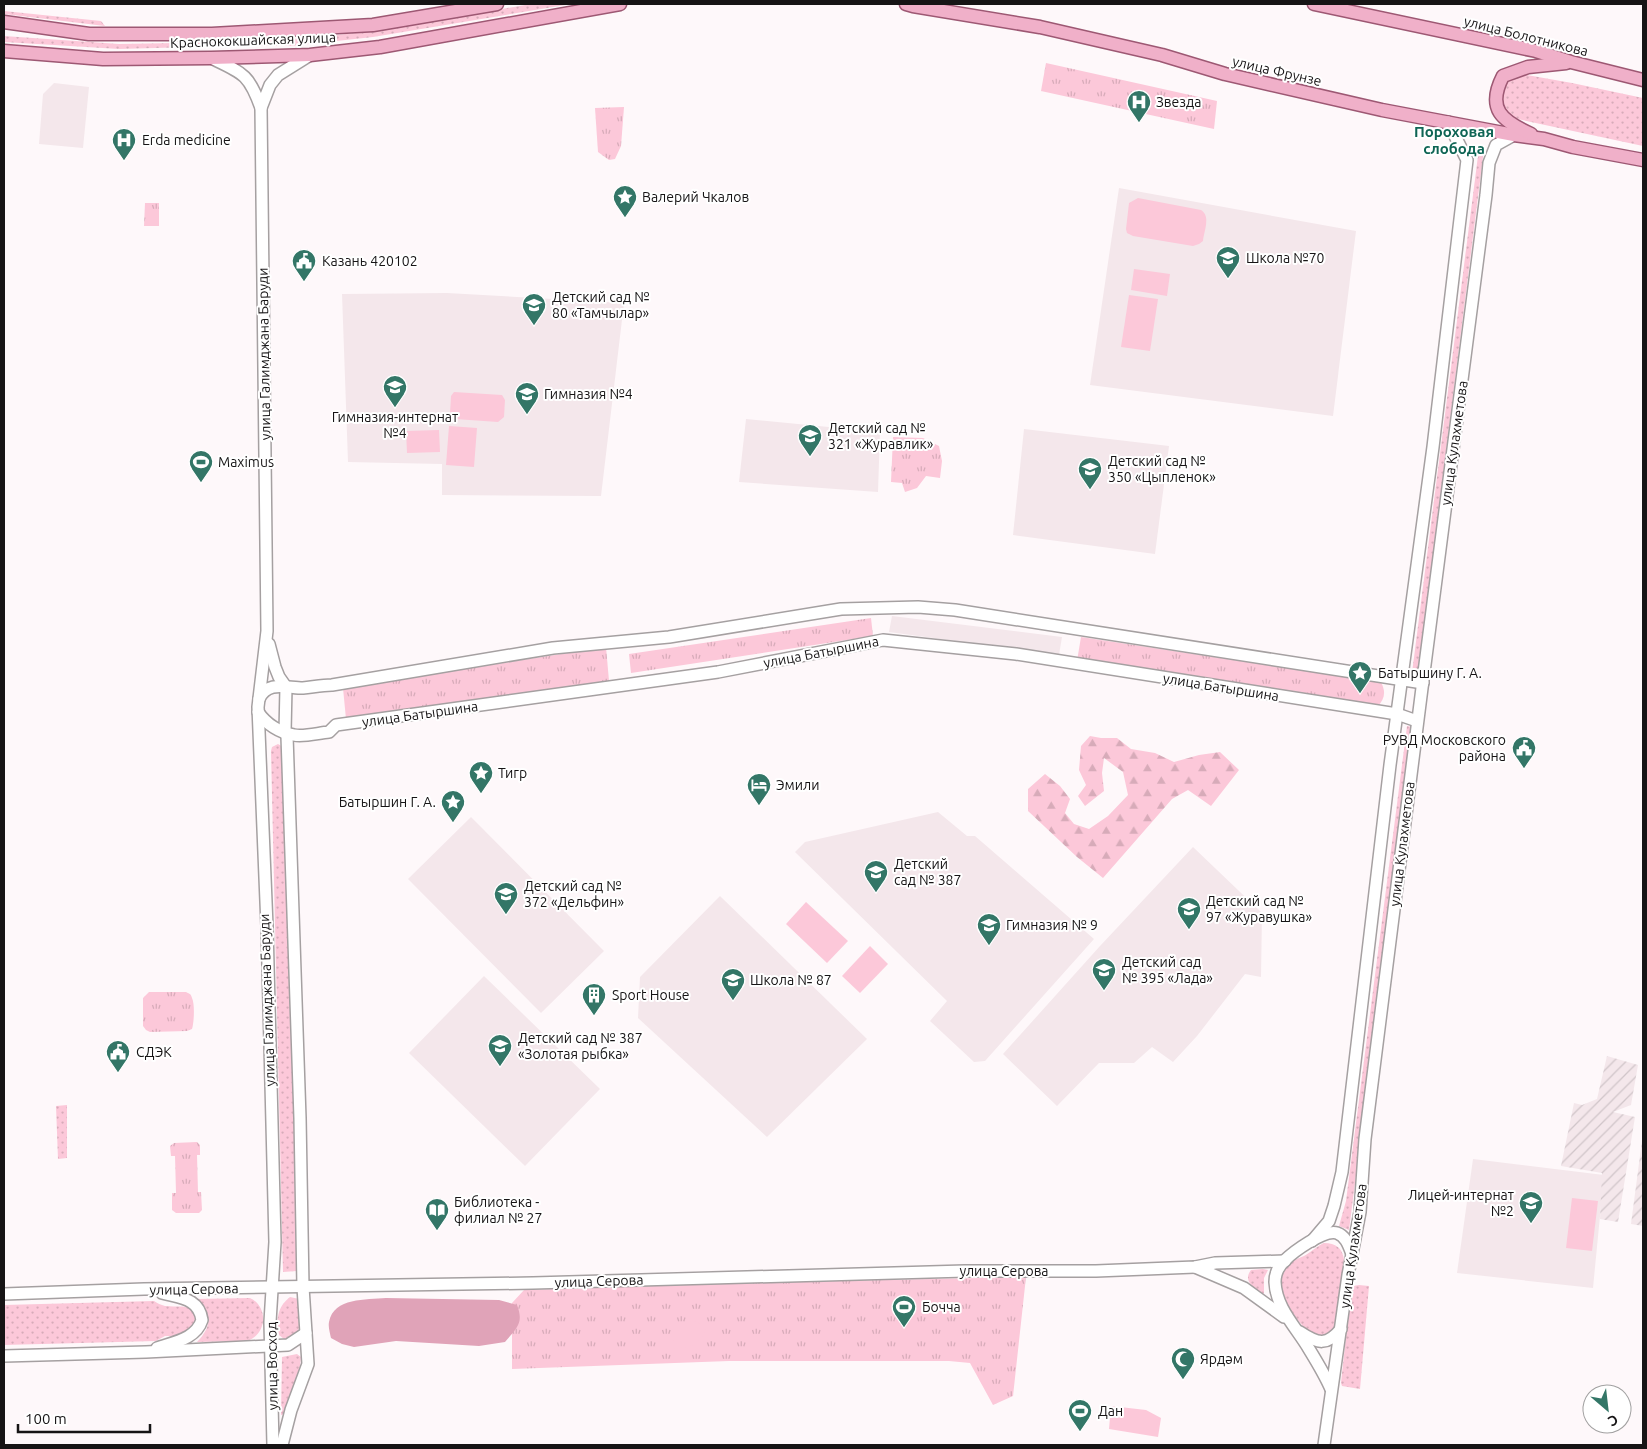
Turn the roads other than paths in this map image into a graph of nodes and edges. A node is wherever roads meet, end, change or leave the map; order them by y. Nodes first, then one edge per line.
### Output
1 (497, 4) edge
2 (620, 4) edge
3 (906, 4) edge
4 (957, 4) edge
5 (1314, 4) edge
6 (973, 16) junction
7 (4, 22) edge
8 (4, 51) edge
9 (310, 55) junction
10 (211, 58) junction
11 (1571, 62) junction
12 (1643, 79) edge
13 (261, 108) junction
14 (1448, 122) junction
15 (1514, 136) junction
16 (1544, 139) junction
17 (1609, 154) junction
18 (1643, 160) edge
19 (1643, 164) edge
20 (267, 630) junction
21 (1402, 680) junction
22 (1423, 683) junction
23 (286, 687) junction
24 (258, 706) junction
25 (1397, 714) junction
26 (1417, 721) junction
27 (285, 732) junction
28 (1312, 1240) junction
29 (1352, 1254) junction
30 (1285, 1261) junction
31 (1195, 1267) junction
32 (272, 1287) junction
33 (303, 1287) junction
34 (144, 1289) junction
35 (4, 1294) edge
36 (1293, 1325) junction
37 (1341, 1329) junction
38 (306, 1333) junction
39 (271, 1346) junction
40 (146, 1352) junction
41 (4, 1356) edge
42 (1331, 1389) junction
43 (273, 1445) edge
44 (282, 1445) edge
45 (1324, 1445) edge

1 - 7 main road, Краснококшайская улица
2 - 9 main road, Краснококшайская улица
3 - 6 main road, улица Фрунзе
4 - 6 main road
5 - 11 main road, улица Болотникова
6 - 14 main road, улица Фрунзе
8 - 10 main road, Краснококшайская улица
9 - 10 main road, Краснококшайская улица
9 - 13 street, улица Галимджана Баруди
10 - 13 street, улица Галимджана Баруди
11 - 12 main road, улица Болотникова
11 - 16 main road
13 - 20 street, улица Галимджана Баруди
14 - 15 main road, улица Фрунзе
14 - 21 street, улица Кулахметова
15 - 16 main road, улица Фрунзе
15 - 22 street, улица Кулахметова
16 - 17 main road, улица Фрунзе
17 - 18 main road, улица Фрунзе
17 - 19 main road
20 - 23 street
20 - 24 street, улица Галимджана Баруди
21 - 22 street
21 - 23 street
21 - 25 street, улица Кулахметова
22 - 26 street, улица Кулахметова
23 - 24 street
23 - 27 street, улица Галимджана Баруди
24 - 27 street
24 - 32 street, улица Галимджана Баруди
25 - 26 street, улица Батыршина
25 - 27 street, улица Батыршина
25 - 28 street, улица Кулахметова
26 - 29 street, улица Кулахметова
27 - 33 street, улица Галимджана Баруди
28 - 29 street
28 - 30 street
29 - 37 street, улица Кулахметова
30 - 31 street, улица Серова
30 - 36 street
31 - 33 street, улица Серова
31 - 36 street, улица Серова
32 - 33 street, улица Серова
32 - 34 street, улица Серова
32 - 39 street, улица Восход
33 - 38 street, улица Восход
34 - 35 street, улица Серова
34 - 40 street
36 - 37 street
36 - 42 street
37 - 42 street, улица Кулахметова
38 - 39 street
38 - 44 street, улица Восход
39 - 40 street
39 - 43 street, улица Восход
40 - 41 street
42 - 45 street, улица Кулахметова

